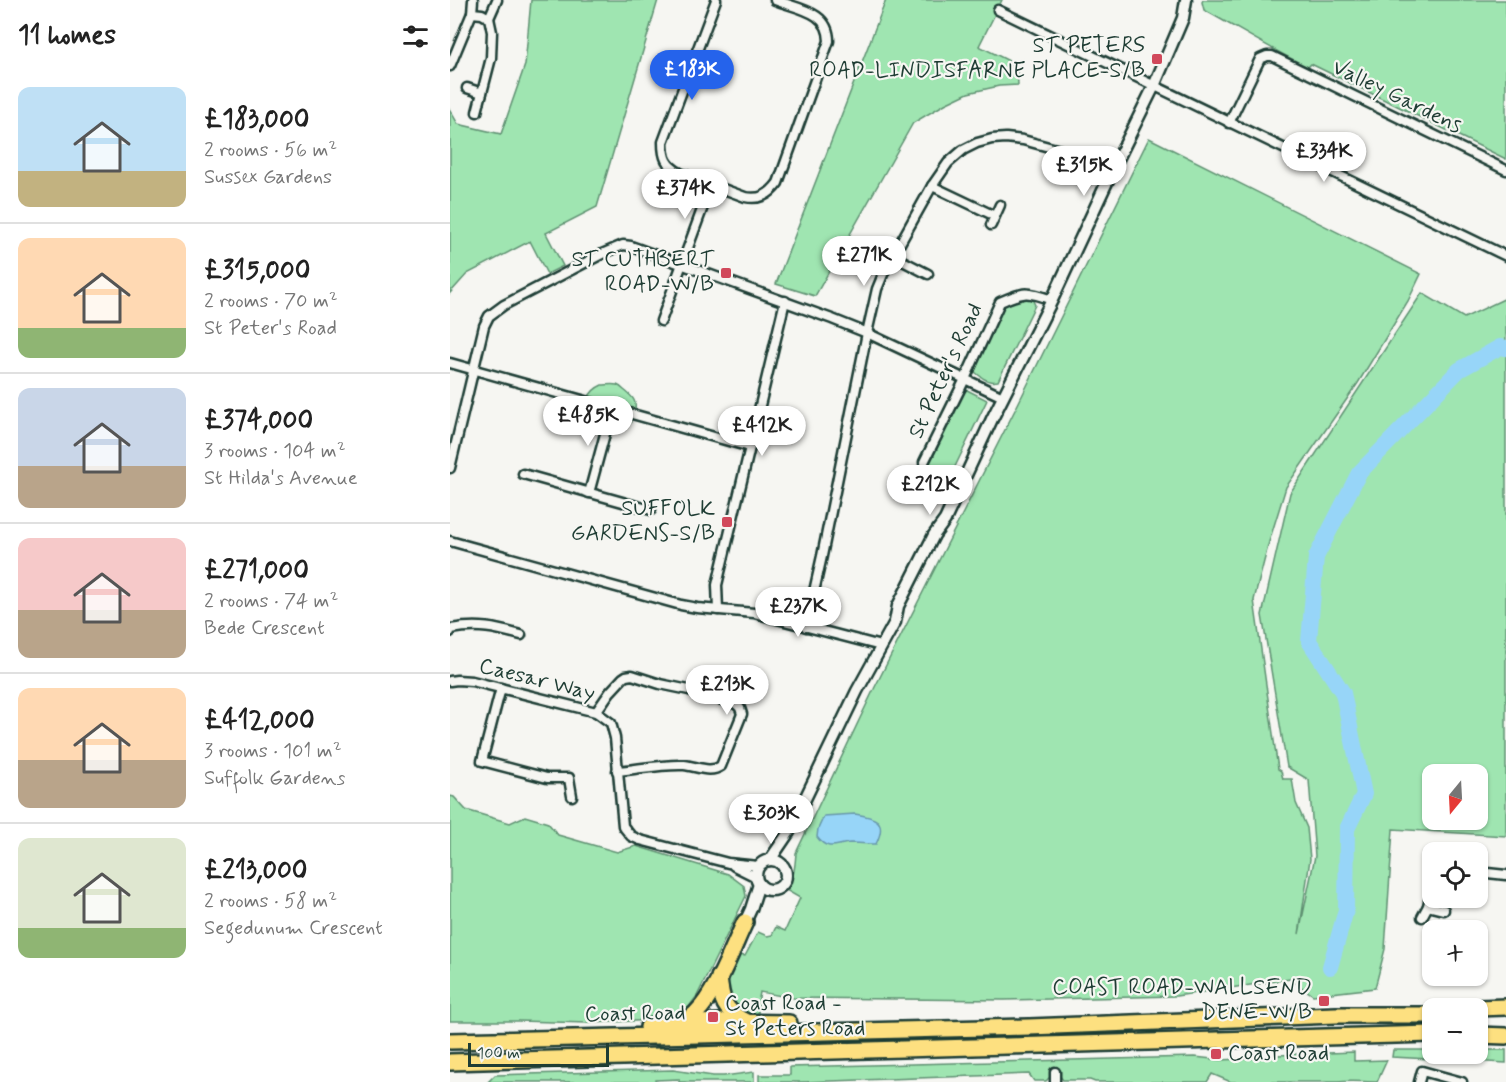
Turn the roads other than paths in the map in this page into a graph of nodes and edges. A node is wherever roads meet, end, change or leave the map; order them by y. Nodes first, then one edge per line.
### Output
1 (473, 0) edge
2 (498, 0) edge
3 (716, 0) edge
4 (1186, 0) edge
5 (778, 1) edge
6 (998, 10) dead end
7 (472, 13) junction
8 (489, 18) junction
9 (450, 66) edge
10 (1154, 86) junction
11 (467, 88) dead end
12 (482, 93) junction
13 (477, 112) dead end
14 (1228, 123) junction
15 (1115, 165) junction
16 (1506, 170) edge
17 (711, 185) junction
18 (932, 186) junction
19 (1000, 206) dead end
20 (893, 256) junction
21 (1506, 256) edge
22 (682, 265) junction
23 (928, 274) dead end
24 (1052, 300) junction
25 (785, 301) junction
26 (661, 321) dead end
27 (867, 333) junction
28 (450, 363) edge
29 (473, 369) junction
30 (965, 379) junction
31 (1003, 397) junction
32 (612, 408) junction
33 (750, 447) junction
34 (450, 468) edge
35 (523, 474) dead end
36 (589, 493) junction
37 (956, 493) junction
38 (651, 510) dead end
39 (450, 541) edge
40 (718, 610) junction
41 (807, 627) junction
42 (450, 632) edge
43 (521, 635) dead end
44 (880, 646) junction
45 (450, 681) edge
46 (501, 688) junction
47 (596, 712) junction
48 (617, 771) junction
49 (572, 796) dead end
50 (776, 862) junction
51 (1488, 873) edge
52 (1506, 875) edge
53 (760, 879) junction
54 (1427, 908) edge
55 (1436, 908) edge
56 (1444, 910) dead end
57 (748, 915) joint
58 (1422, 917) dead end
59 (719, 977) junction
60 (1506, 1006) edge
61 (1488, 1007) edge
62 (1422, 1012) edge
63 (1488, 1014) edge
64 (1506, 1014) edge
65 (746, 1022) junction
66 (675, 1024) junction
67 (1029, 1027) junction
68 (1422, 1034) edge
69 (1488, 1034) edge
70 (1506, 1034) edge
71 (450, 1039) edge
72 (450, 1062) edge
73 (1419, 1082) edge
74 (1462, 1082) edge

1 - 7 street
2 - 8 street
3 - 17 street
4 - 10 street
5 - 17 street
6 - 10 street
7 - 8 street
7 - 9 street
8 - 12 street
10 - 14 street
10 - 15 street
11 - 12 street
12 - 13 street
14 - 16 street, Valley Gardens
14 - 21 street
15 - 18 street
15 - 24 street
17 - 22 street
18 - 19 street
18 - 20 street
20 - 23 street
20 - 27 street
22 - 25 street
22 - 26 street
22 - 29 street
24 - 30 street, St Peter's Road
24 - 31 street
25 - 27 street
25 - 33 street
27 - 30 street
27 - 41 street
28 - 29 street
29 - 32 street
29 - 34 street
30 - 31 street
30 - 37 street, St Peter's Road
31 - 37 street
32 - 33 street
32 - 36 street
33 - 40 street
35 - 36 street
36 - 38 street
37 - 44 street
39 - 40 street
40 - 41 street
41 - 44 street
42 - 43 street
44 - 50 street
45 - 46 street, Caesar Way
46 - 47 street, Caesar Way
46 - 49 street
47 - 48 street, Caesar Way
47 - 48 street
48 - 53 street, Caesar Way
50 - 53 street
50 - 53 street
51 - 52 street
53 - 57 street
54 - 58 street
55 - 56 street
57 - 59 highway
59 - 65 highway
59 - 66 highway
60 - 61 highway
62 - 67 highway, Coast Road
63 - 64 highway
65 - 66 highway
65 - 67 highway
66 - 71 highway
67 - 71 highway, Coast Road
68 - 72 highway, Coast Road
69 - 70 highway
73 - 74 street

